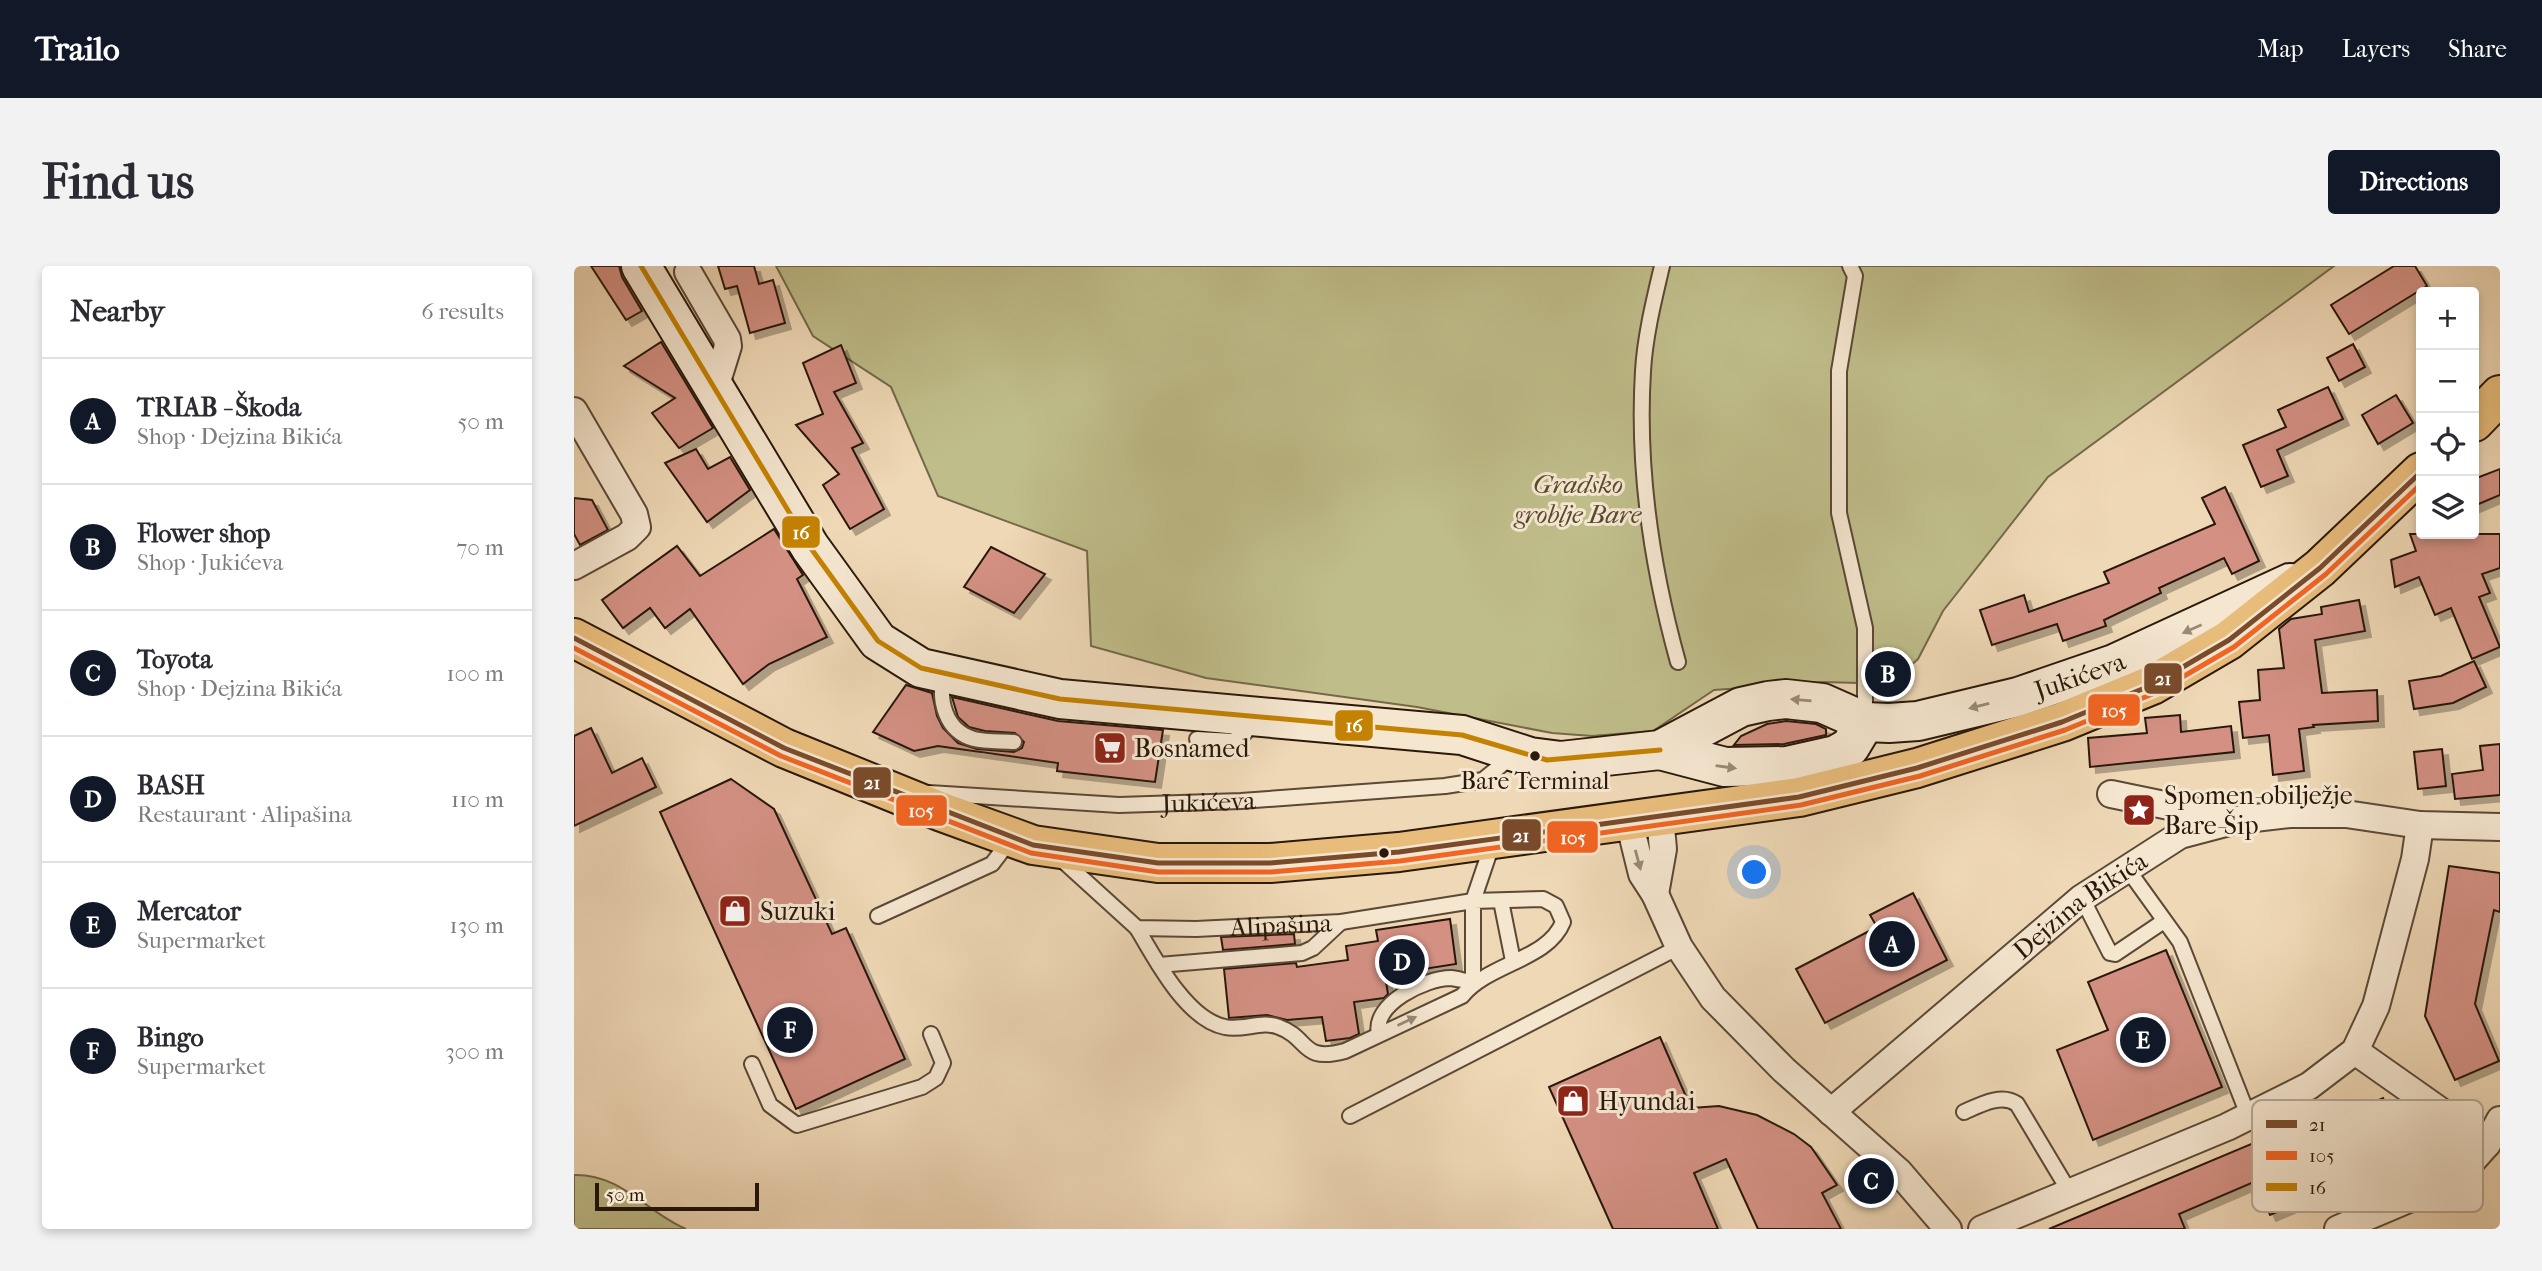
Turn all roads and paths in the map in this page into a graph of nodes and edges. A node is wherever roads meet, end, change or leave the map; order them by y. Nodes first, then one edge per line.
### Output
1 (640, 266) edge
2 (1662, 266) edge
3 (1850, 266) edge
4 (688, 272) dead end
5 (715, 388) junction
6 (2500, 395) edge
7 (574, 411) edge
8 (2479, 417) edge
9 (2417, 476) edge
10 (574, 566) edge
11 (2320, 568) junction
12 (575, 641) edge
13 (1678, 663) dead end
14 (945, 673) junction
15 (1248, 715) junction
16 (1865, 722) junction
17 (1197, 739) dead end
18 (1014, 742) dead end
19 (1505, 749) junction
20 (1660, 750) junction
21 (892, 791) junction
22 (2111, 794) dead end
23 (1645, 819) junction
24 (2237, 820) junction
25 (2420, 825) junction
26 (2500, 827) edge
27 (1011, 838) junction
28 (1494, 839) junction
29 (1052, 850) junction
30 (2126, 867) junction
31 (2082, 898) junction
32 (1473, 901) junction
33 (1501, 901) junction
34 (878, 916) dead end
35 (2164, 921) junction
36 (1341, 922) junction
37 (1136, 928) junction
38 (1679, 947) junction
39 (1513, 961) junction
40 (1159, 965) junction
41 (1474, 982) junction
42 (931, 1034) dead end
43 (1378, 1034) junction
44 (2355, 1051) junction
45 (752, 1064) dead end
46 (2288, 1096) junction
47 (2280, 1100) edge
48 (2290, 1100) edge
49 (2425, 1100) edge
50 (1831, 1112) junction
51 (1964, 1112) dead end
52 (2252, 1113) edge
53 (2248, 1115) junction
54 (1350, 1116) dead end
55 (2500, 1120) edge
56 (2483, 1141) edge
57 (2487, 1144) junction
58 (2483, 1149) edge
59 (2069, 1191) junction
60 (2378, 1212) edge
61 (1948, 1229) edge
62 (1982, 1229) edge
63 (2338, 1229) edge

1 - 5 street, Jukićeva
2 - 13 lane
3 - 16 lane
4 - 5 street
5 - 14 street, Jukićeva
6 - 8 main road
7 - 10 street
9 - 11 main road
11 -> 16 street, Jukićeva
11 - 23 main road
12 - 21 main road
14 - 15 street, Jukićeva
14 - 18 lane
15 - 17 lane
15 - 19 street, Jukićeva
16 -> 20 street, Jukićeva
20 -> 16 street, Jukićeva
19 - 20 street, Jukićeva
19 - 21 lane, Jukićeva
21 - 27 main road
22 - 24 street
23 - 28 main road
23 - 38 street
24 - 25 street, Dejzina Bikića
24 - 30 street, Dejzina Bikića
25 - 26 street, Dejzina Bikića
25 - 44 street
27 - 29 main road
27 - 34 lane
28 - 29 main road
28 - 32 lane
29 - 37 lane
30 - 31 street, Dejzina Bikića
30 - 35 lane
31 - 35 lane
31 - 50 street, Dejzina Bikića
32 - 33 lane, Alipašina
32 - 36 lane, Alipašina
32 - 41 lane
33 - 39 lane
33 - 39 lane, Alipašina
35 - 53 lane
36 - 37 lane, Alipašina
36 - 40 lane
37 - 40 lane
38 - 50 street
38 - 54 lane
39 - 41 lane
40 - 43 lane
43 -> 41 lane
41 - 43 lane
42 - 45 lane
44 - 46 street
44 - 49 street
46 - 47 street
46 - 48 lane
50 - 61 street
51 - 59 lane
52 - 53 street
53 - 59 street
55 - 57 street
56 - 57 street
57 - 58 street
59 - 62 street
60 - 63 street

